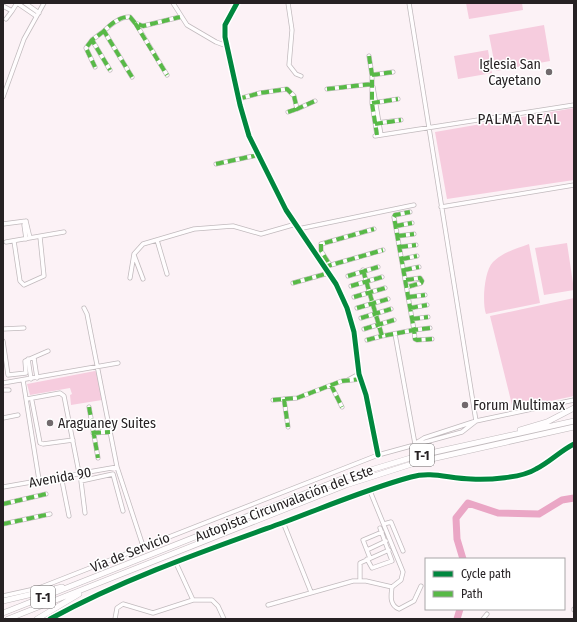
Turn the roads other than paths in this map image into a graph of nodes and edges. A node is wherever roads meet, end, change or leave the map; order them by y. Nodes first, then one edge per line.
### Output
1 (17, 3) edge
2 (26, 3) edge
3 (44, 3) edge
4 (173, 3) edge
5 (237, 3) edge
6 (288, 3) edge
7 (409, 3) edge
8 (3, 6) edge
9 (12, 11) junction
10 (37, 14) junction
11 (180, 17) junction
12 (6, 19) dead end
13 (135, 23) junction
14 (144, 25) junction
15 (104, 31) junction
16 (142, 34) junction
17 (92, 40) junction
18 (227, 46) junction
19 (369, 56) dead end
20 (95, 67) dead end
21 (110, 70) dead end
22 (393, 72) dead end
23 (167, 75) dead end
24 (372, 75) junction
25 (302, 76) dead end
26 (132, 77) dead end
27 (372, 84) junction
28 (327, 89) dead end
29 (3, 97) edge
30 (238, 99) junction
31 (398, 99) dead end
32 (315, 101) dead end
33 (373, 102) junction
34 (574, 105) edge
35 (297, 109) junction
36 (288, 112) dead end
37 (401, 120) dead end
38 (376, 123) junction
39 (429, 128) junction
40 (258, 155) junction
41 (216, 164) dead end
42 (574, 185) edge
43 (414, 205) dead end
44 (441, 207) junction
45 (410, 212) dead end
46 (412, 223) dead end
47 (3, 224) edge
48 (296, 224) junction
49 (396, 226) junction
50 (298, 229) junction
51 (374, 229) dead end
52 (64, 232) dead end
53 (414, 234) dead end
54 (398, 236) junction
55 (40, 237) junction
56 (28, 238) junction
57 (157, 240) junction
58 (14, 241) junction
59 (6, 242) dead end
60 (416, 245) dead end
61 (400, 248) junction
62 (383, 250) dead end
63 (134, 254) junction
64 (417, 256) dead end
65 (402, 259) junction
66 (330, 265) junction
67 (324, 267) junction
68 (378, 267) dead end
69 (419, 267) dead end
70 (363, 270) junction
71 (404, 270) junction
72 (329, 273) junction
73 (167, 274) dead end
74 (348, 276) dead end
75 (382, 277) dead end
76 (130, 278) dead end
77 (143, 279) dead end
78 (406, 280) junction
79 (366, 281) junction
80 (293, 283) dead end
81 (351, 286) dead end
82 (407, 287) junction
83 (385, 288) dead end
84 (370, 292) junction
85 (425, 295) dead end
86 (354, 297) dead end
87 (409, 297) junction
88 (388, 299) dead end
89 (373, 303) junction
90 (427, 305) dead end
91 (84, 308) dead end
92 (358, 308) dead end
93 (410, 308) junction
94 (391, 309) dead end
95 (376, 313) junction
96 (428, 317) dead end
97 (361, 318) dead end
98 (412, 319) junction
99 (394, 320) dead end
100 (379, 324) junction
101 (24, 328) dead end
102 (430, 328) dead end
103 (364, 329) dead end
104 (3, 330) edge
105 (414, 330) junction
106 (395, 334) junction
107 (382, 336) junction
108 (432, 338) dead end
109 (367, 340) dead end
110 (3, 341) edge
111 (48, 351) dead end
112 (34, 358) junction
113 (28, 359) junction
114 (118, 363) dead end
115 (98, 366) junction
116 (359, 374) junction
117 (37, 378) junction
118 (31, 379) junction
119 (361, 379) junction
120 (23, 380) junction
121 (348, 380) junction
122 (3, 383) edge
123 (331, 385) junction
124 (3, 390) edge
125 (9, 390) dead end
126 (26, 399) junction
127 (284, 399) junction
128 (273, 400) dead end
129 (574, 400) edge
130 (32, 402) dead end
131 (89, 407) dead end
132 (342, 407) dead end
133 (574, 408) edge
134 (18, 415) dead end
135 (3, 418) edge
136 (476, 421) junction
137 (574, 421) edge
138 (288, 427) dead end
139 (574, 427) edge
140 (110, 430) junction
141 (453, 430) junction
142 (93, 433) junction
143 (452, 435) junction
144 (506, 436) junction
145 (73, 440) junction
146 (415, 444) junction
147 (574, 444) edge
148 (378, 455) junction
149 (98, 458) dead end
150 (117, 467) junction
151 (79, 473) junction
152 (61, 476) junction
153 (120, 476) junction
154 (114, 478) junction
155 (39, 480) junction
156 (3, 487) edge
157 (370, 491) junction
158 (46, 494) dead end
159 (3, 504) edge
160 (123, 511) dead end
161 (85, 513) dead end
162 (50, 514) dead end
163 (69, 516) dead end
164 (283, 522) junction
165 (3, 524) edge
166 (384, 524) junction
167 (386, 541) junction
168 (143, 546) junction
169 (367, 550) junction
170 (389, 550) junction
171 (403, 551) dead end
172 (368, 558) junction
173 (176, 563) junction
174 (360, 581) junction
175 (83, 582) junction
176 (421, 586) dead end
177 (392, 587) junction
178 (86, 588) junction
179 (311, 592) junction
180 (3, 596) edge
181 (193, 600) junction
182 (3, 602) edge
183 (268, 605) dead end
184 (3, 613) edge
185 (487, 614) dead end
186 (8, 619) edge
187 (37, 619) edge
188 (50, 619) edge
189 (115, 619) edge
190 (224, 619) edge
191 (483, 619) edge

1 - 9 street
1 - 10 street
2 - 10 street
3 - 10 street
4 - 11 street
5 - 18 street
6 - 25 street
7 - 39 street
8 - 9 street
9 - 12 street
10 - 29 street
11 - 14 street
11 - 18 street
13 - 14 street
13 - 15 street
13 - 16 street
14 - 16 street
15 - 17 street
15 - 26 street
16 - 23 street
17 - 20 street
17 - 21 street
18 - 30 street
19 - 24 street
22 - 24 street
24 - 27 street
27 - 28 street
27 - 33 street
30 - 35 street
30 - 40 street
31 - 33 street
32 - 35 street
33 - 38 street
34 - 39 street
35 - 36 street
37 - 38 street
38 - 39 street
39 - 44 street
40 - 41 street
40 - 48 street
42 - 44 street
43 - 50 street
44 - 136 street
45 - 49 street
46 - 49 street
47 - 56 street
48 - 50 street
48 - 57 street
49 - 54 street
50 - 67 street
51 - 66 street
52 - 55 street
53 - 54 street
54 - 61 street
55 - 56 street
55 - 58 street
56 - 58 street
57 - 63 street
57 - 73 street
58 - 59 street
60 - 61 street
61 - 65 street
62 - 66 street
63 - 76 street
63 - 77 street
64 - 65 street
65 - 71 street
66 - 67 street
67 - 72 street
68 - 70 street
69 - 71 street
70 - 74 street
70 - 79 street
71 - 78 street
72 - 80 street
72 - 116 street
75 - 79 street
78 - 82 street
78 - 82 street
79 - 81 street
79 - 84 street
82 - 87 street
83 - 84 street
84 - 86 street
84 - 89 street
85 - 87 street
87 - 93 street
88 - 89 street
89 - 92 street
89 - 95 street
90 - 93 street
91 - 115 street
93 - 98 street
94 - 95 street
95 - 97 street
95 - 100 street
96 - 98 street
98 - 105 street
99 - 100 street
100 - 103 street
100 - 107 street
101 - 104 street
102 - 105 street
105 - 106 street
105 - 108 street
106 - 107 street
106 - 146 street
107 - 109 street
110 - 113 street
111 - 112 street
112 - 113 street
112 - 117 street
113 - 118 street
114 - 115 street
115 - 117 street
115 - 140 street
116 - 119 street
116 - 121 street
117 - 118 street
118 - 120 street
119 - 121 street
119 - 148 street
120 - 122 street
120 - 126 street
121 - 123 street
123 - 127 street
123 - 132 street
124 - 125 street
126 - 145 street
126 - 155 street
127 - 128 street
127 - 138 street
129 - 136 street, Vía de Servicio
130 - 145 street
131 - 142 street
133 - 144 highway
134 - 135 street
136 - 141 street
136 - 143 street, Vía de Servicio
137 - 144 highway, Autopista Circunvalación del Este / T-1
139 - 178 highway, Autopista Circunvalación del Este / T-1
140 - 142 street
140 - 150 street
141 - 143 street
141 - 146 street
142 - 149 street
143 - 146 street, Vía de Servicio
144 - 175 highway, Autopista Circunvalación del Este / T-1
145 - 151 street
146 - 148 street, Vía de Servicio
147 - 157 street
148 - 168 street, Vía de Servicio
150 - 151 street, Avenida 90
150 - 153 street
151 - 152 street, Avenida 90
152 - 155 street, Avenida 90
152 - 163 street
153 - 154 street
153 - 168 street
154 - 160 street
154 - 161 street
155 - 156 street, Avenida 90
157 - 164 street
157 - 166 street
158 - 159 street
162 - 165 street
164 - 173 street
164 - 179 street
166 - 171 street
166 - 177 street
167 - 169 street
167 - 169 street
167 - 170 street
168 - 180 street, Vía de Servicio
169 - 172 street
170 - 172 street
170 - 172 street
172 - 174 street
173 - 181 street
173 - 188 street
174 - 177 street
174 - 179 street
175 - 182 highway
175 - 184 highway, Autopista Circunvalación del Este / T-1
176 - 177 street
178 - 186 highway, Autopista Circunvalación del Este / T-1
178 - 187 highway
179 - 183 street
181 - 189 street
181 - 190 street
185 - 191 street

